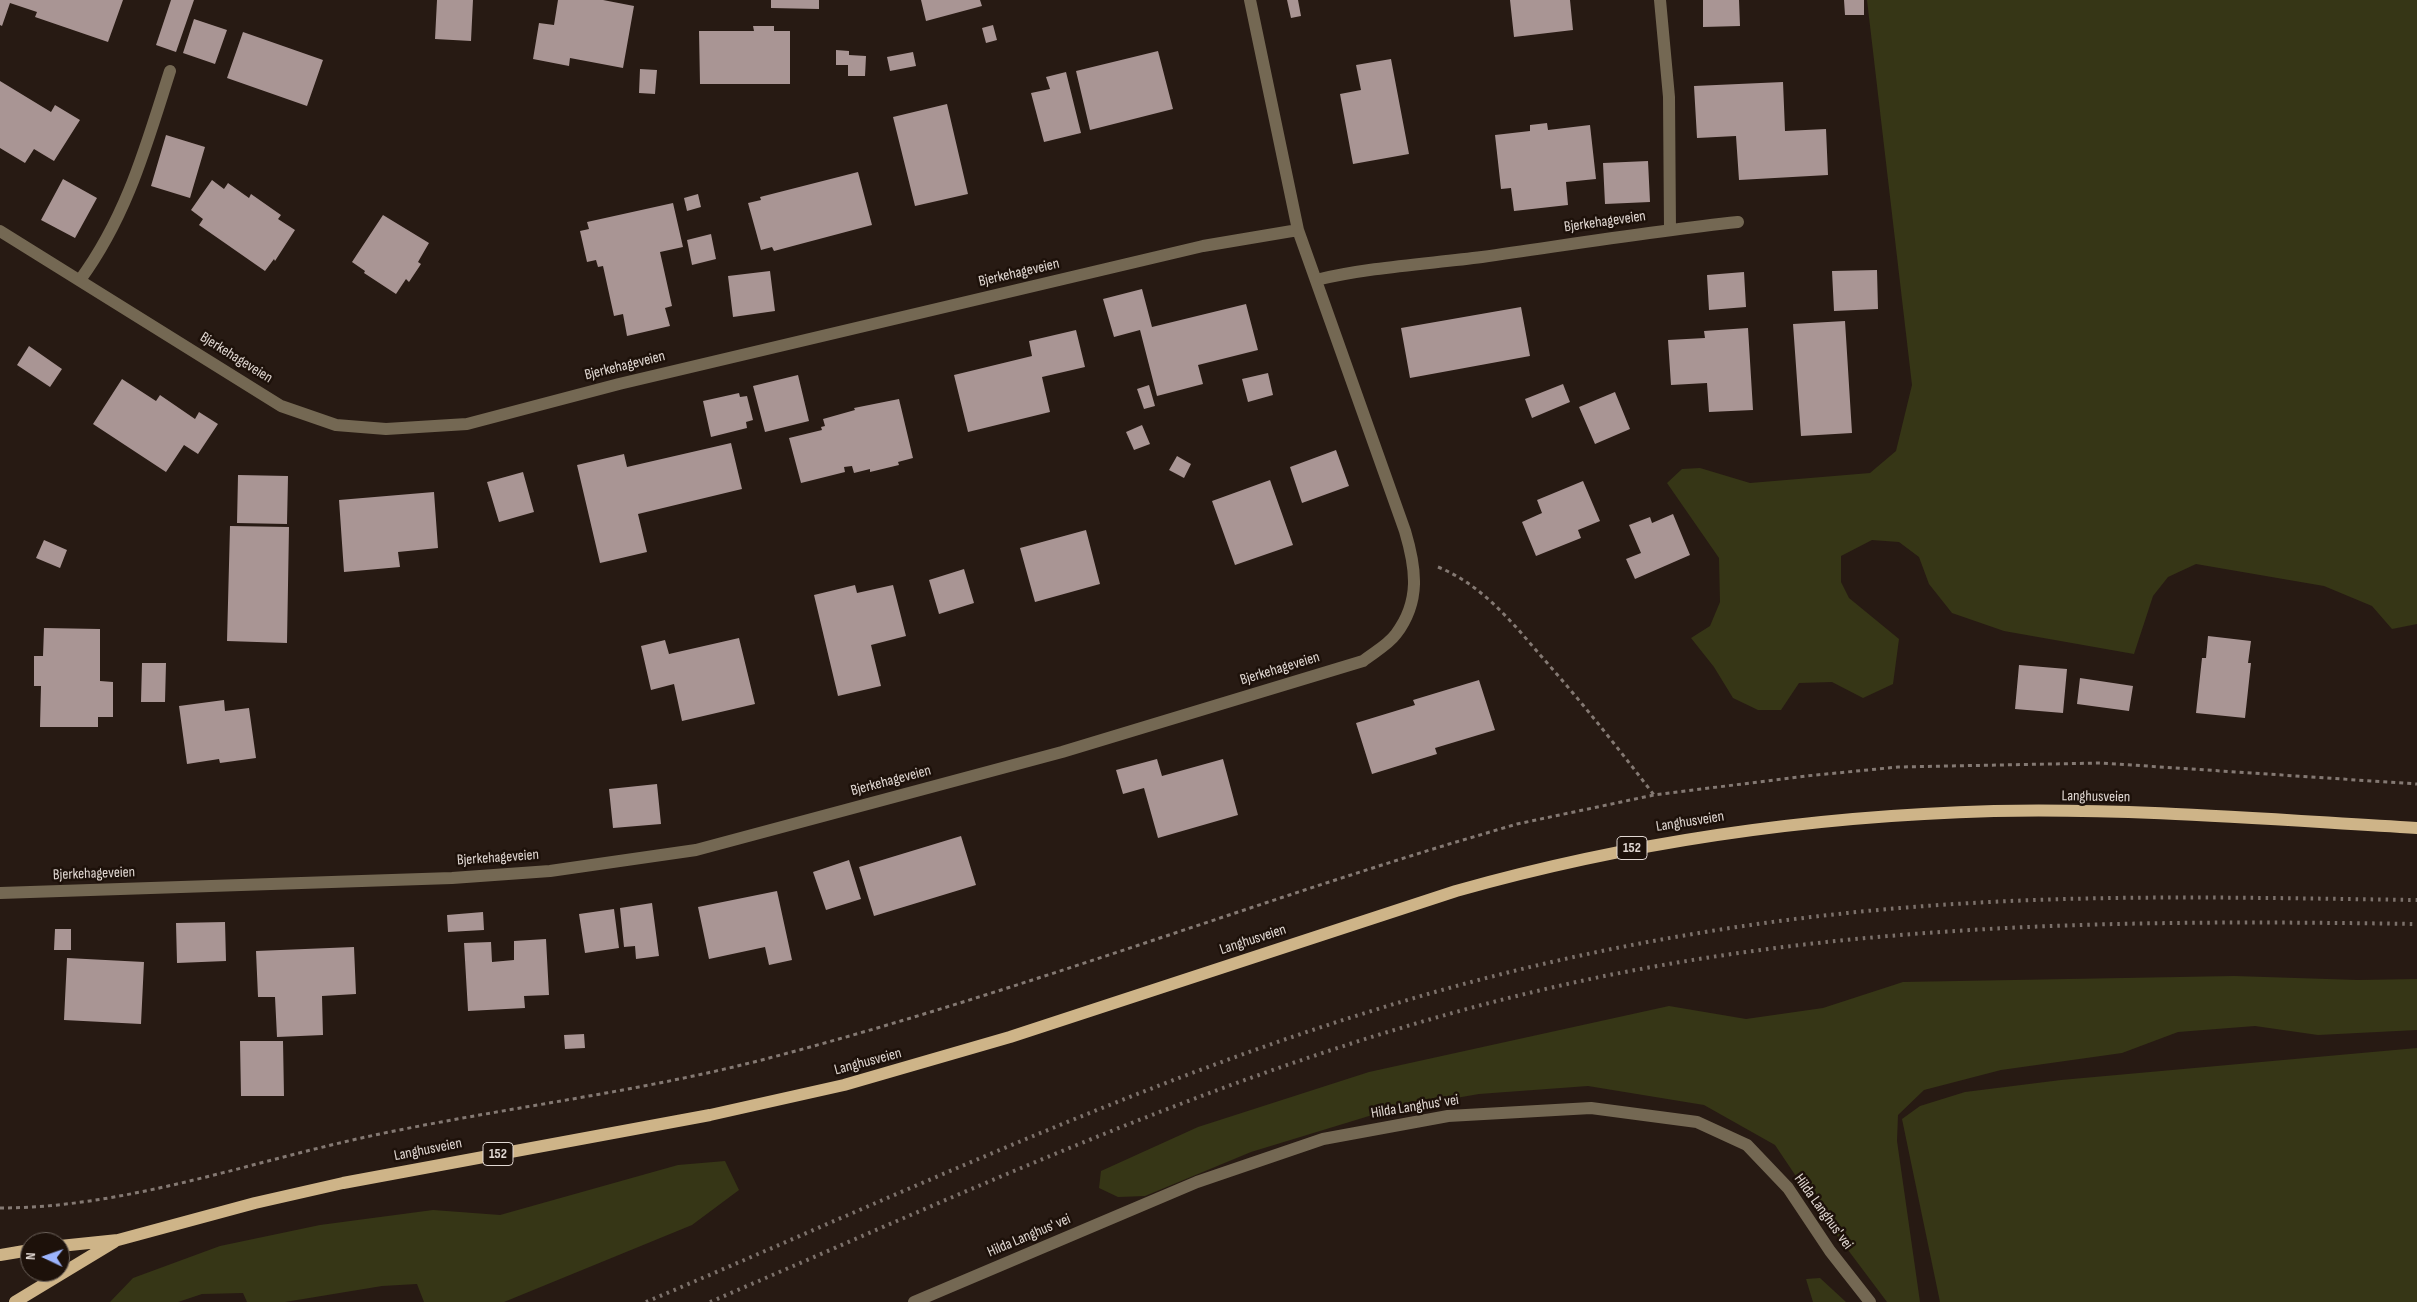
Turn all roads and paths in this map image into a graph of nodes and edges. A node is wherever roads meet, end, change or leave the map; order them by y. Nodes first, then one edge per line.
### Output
1 (1250, 0) edge
2 (1660, 0) edge
3 (170, 71) dead end
4 (1738, 222) dead end
5 (1298, 230) junction
6 (1670, 230) junction
7 (0, 231) edge
8 (80, 280) junction
9 (1316, 280) junction
10 (1414, 561) junction
11 (1654, 795) dead end
12 (2417, 828) edge
13 (0, 893) edge
14 (118, 1240) junction
15 (70, 1245) edge
16 (20, 1252) edge
17 (0, 1255) edge
18 (15, 1302) edge
19 (914, 1302) edge
20 (1870, 1302) edge

1 - 5 street, Bjerkehageveien
2 - 6 street
3 - 8 street
4 - 6 street, Bjerkehageveien
5 - 8 street, Bjerkehageveien
5 - 9 street, Bjerkehageveien
6 - 9 street, Bjerkehageveien
7 - 8 street, Bjerkehageveien
9 - 10 street, Bjerkehageveien
10 - 11 path
10 - 13 street, Bjerkehageveien
12 - 14 main road, Langhusveien / 152
14 - 15 main road, Langhusveien / 152
14 - 18 main road, Langhusveien / 152
16 - 17 main road
19 - 20 street, Hilda Langhus' vei

